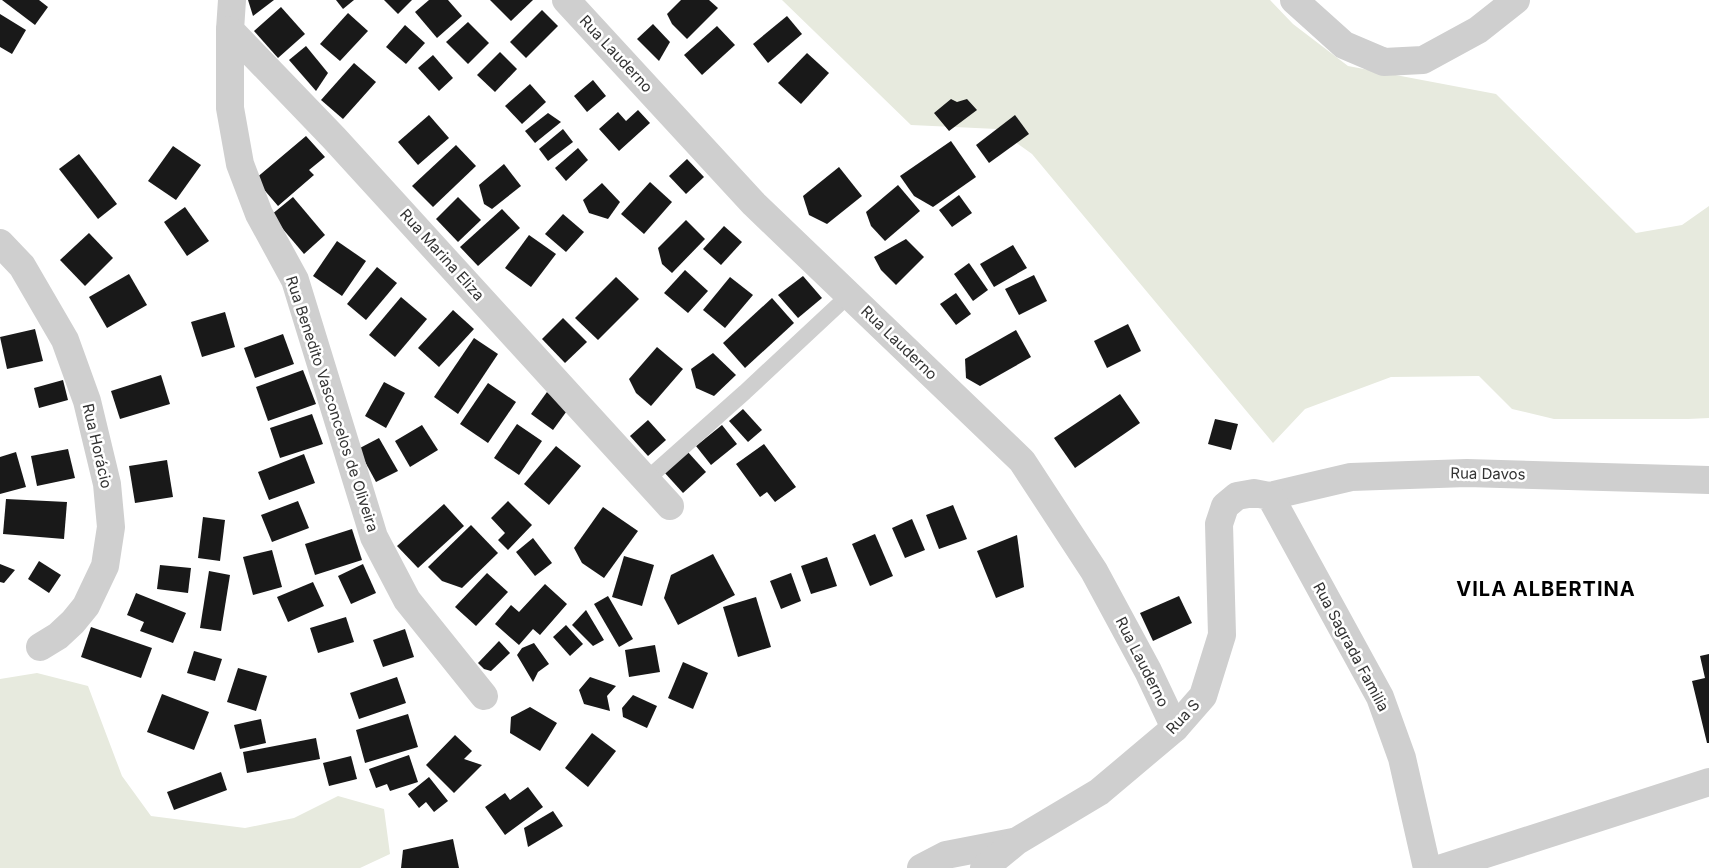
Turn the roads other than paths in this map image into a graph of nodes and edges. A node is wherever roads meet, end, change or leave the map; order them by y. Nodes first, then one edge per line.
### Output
1 (232, 0) edge
2 (566, 0) edge
3 (1294, 0) edge
4 (1516, 0) edge
5 (230, 30) junction
6 (0, 243) edge
7 (849, 295) junction
8 (646, 480) junction
9 (1709, 480) edge
10 (1270, 496) junction
11 (670, 506) dead end
12 (40, 647) dead end
13 (484, 696) dead end
14 (1175, 728) junction
15 (1709, 782) edge
16 (1017, 842) junction
17 (921, 868) edge
18 (984, 868) edge
19 (1427, 868) edge
20 (1442, 868) edge

1 - 5 street
2 - 7 street, Rua Lauderno
3 - 4 street
5 - 8 street, Rua Marina Eliza
5 - 13 street, Rua Benedito Vasconcelos de Oliveira
6 - 12 street, Rua Horácio
7 - 8 lane
7 - 14 street, Rua Lauderno
8 - 11 street, Rua Marina Eliza
9 - 10 street, Rua Davos
10 - 14 street, Rua S
10 - 19 street, Rua Sagrada Familia
14 - 16 street, Rua S
15 - 20 street
16 - 17 street
16 - 18 street

